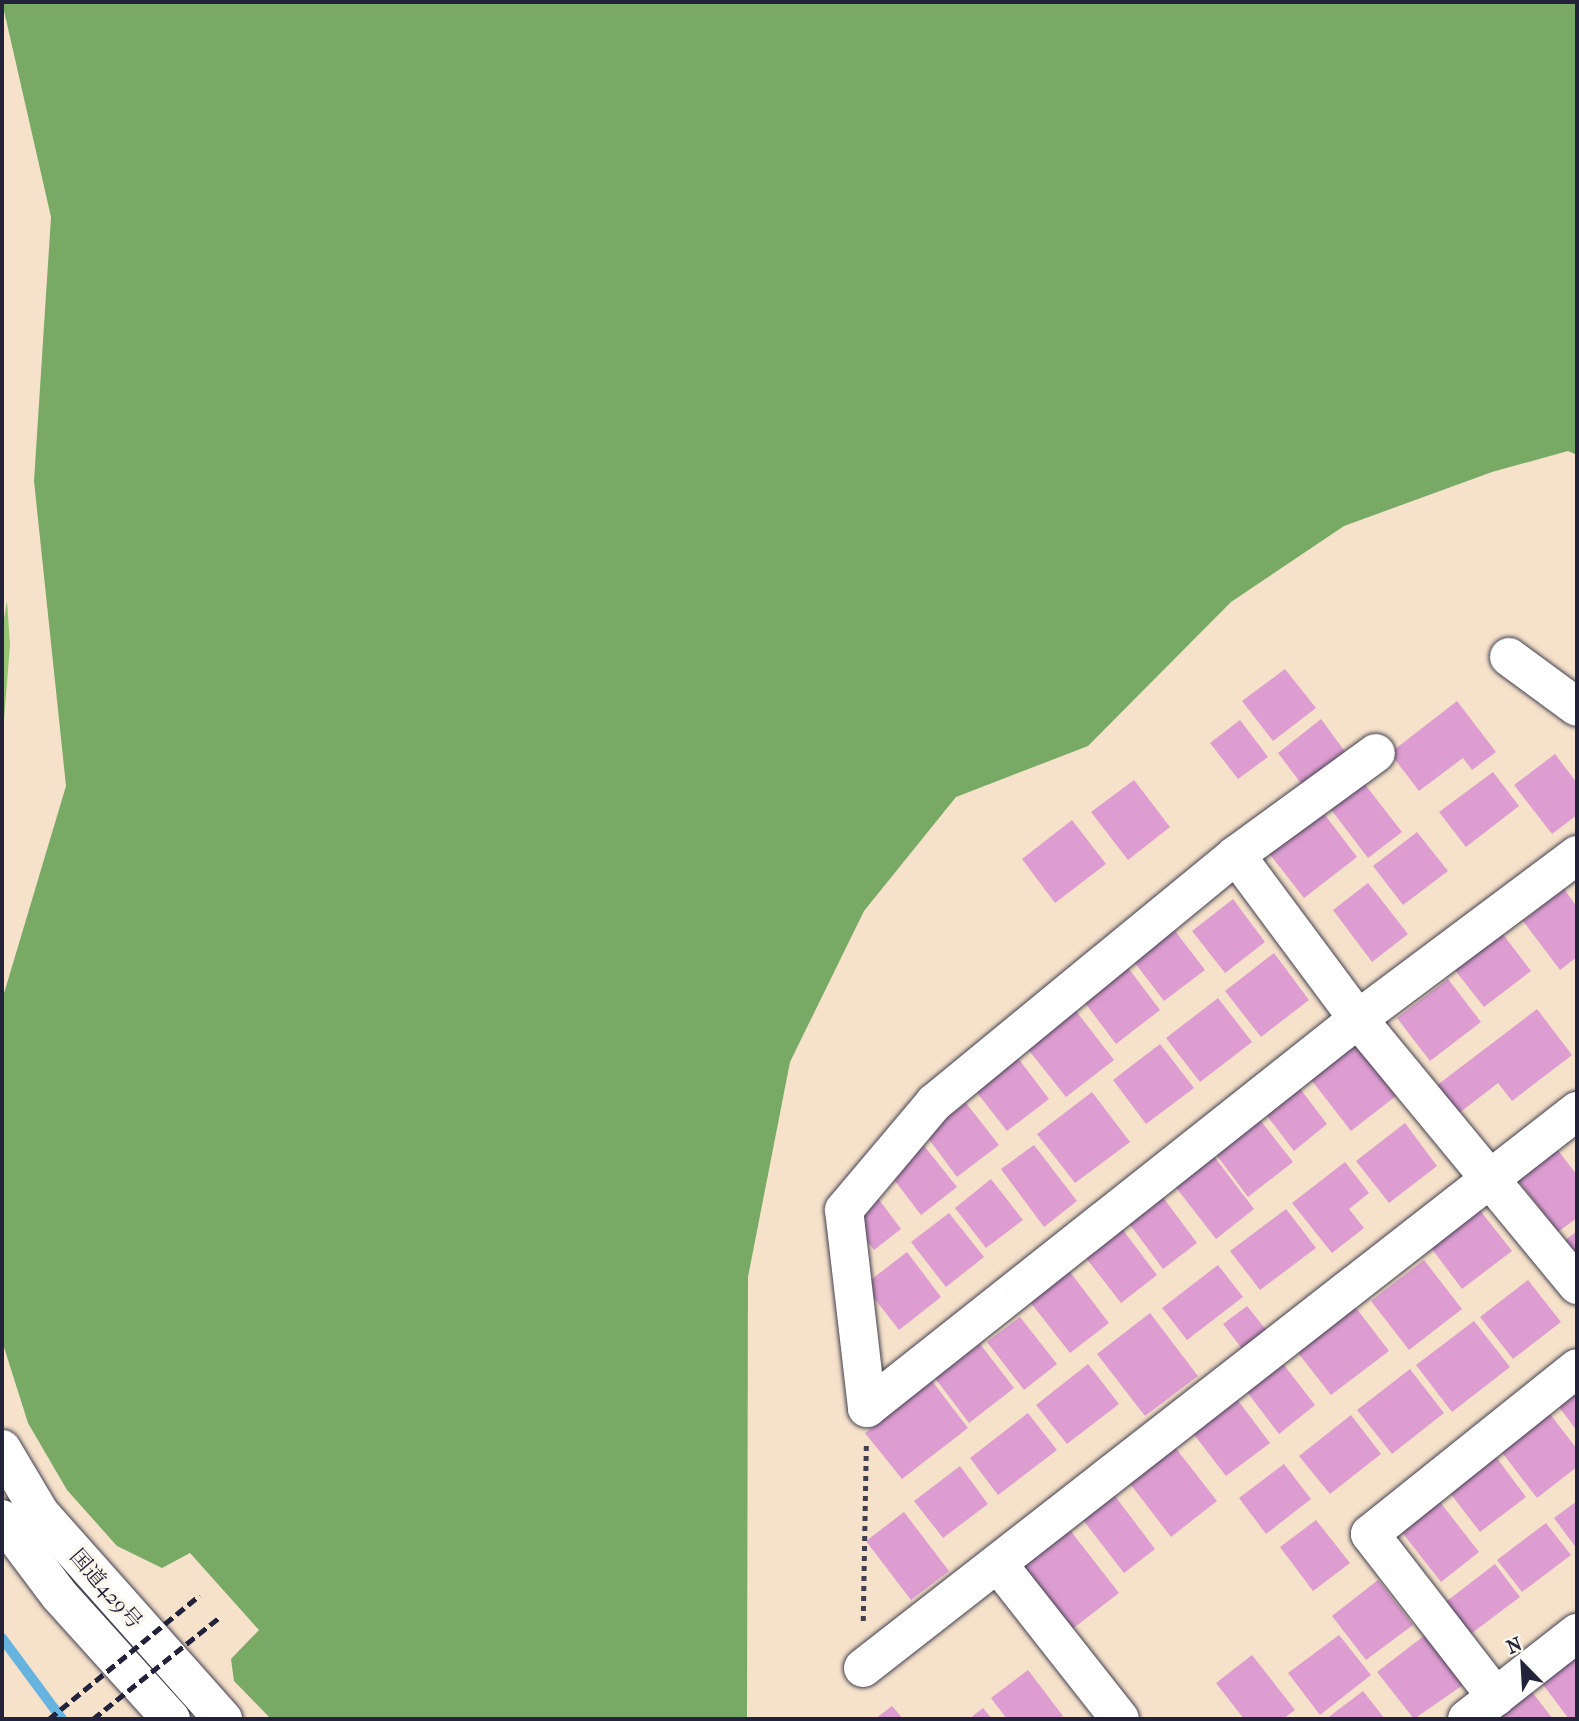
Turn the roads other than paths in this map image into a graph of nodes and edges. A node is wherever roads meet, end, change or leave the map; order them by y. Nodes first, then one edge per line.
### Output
1 (1508, 657) dead end
2 (1577, 707) edge
3 (1376, 753) dead end
4 (1236, 855) junction
5 (1577, 855) edge
6 (1357, 1019) junction
7 (1577, 1111) edge
8 (1489, 1178) junction
9 (1577, 1285) edge
10 (1577, 1368) edge
11 (2, 1449) edge
12 (2, 1519) edge
13 (998, 1564) junction
14 (1577, 1633) edge
15 (863, 1668) road end
16 (1481, 1708) edge
17 (171, 1719) edge
18 (223, 1719) edge
19 (1120, 1719) edge

1 - 2 main road
3 - 4 main road
4 - 6 main road
4 - 6 main road
5 - 6 main road
6 - 8 main road
7 - 8 main road
8 - 9 main road
8 - 13 main road
10 - 16 main road
11 - 18 main road, 国道429号
12 - 17 main road, 国道429号
13 - 15 main road
13 - 19 main road
14 - 16 main road

